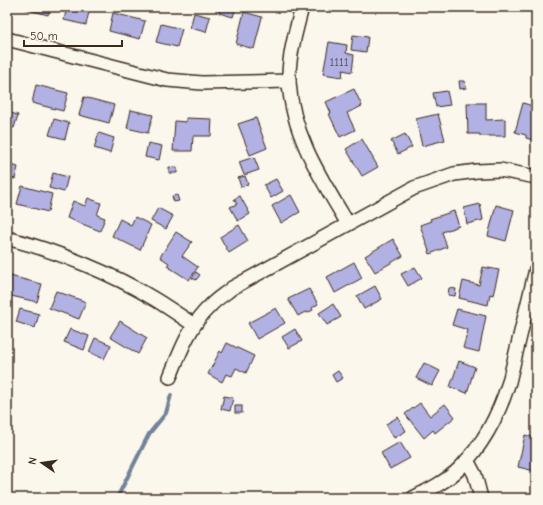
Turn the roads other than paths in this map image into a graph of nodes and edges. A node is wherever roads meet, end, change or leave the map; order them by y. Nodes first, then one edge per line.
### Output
1 (302, 7) edge
2 (7, 39) edge
3 (289, 81) junction
4 (536, 177) edge
5 (348, 224) junction
6 (7, 238) edge
7 (536, 269) edge
8 (194, 325) junction
9 (170, 377) dead end
10 (467, 460) junction
11 (413, 498) edge
12 (481, 498) edge

1 - 3 street
2 - 3 street
3 - 5 street
4 - 5 street
5 - 8 street
6 - 8 street
7 - 10 street
8 - 9 street
10 - 11 street
10 - 12 street

